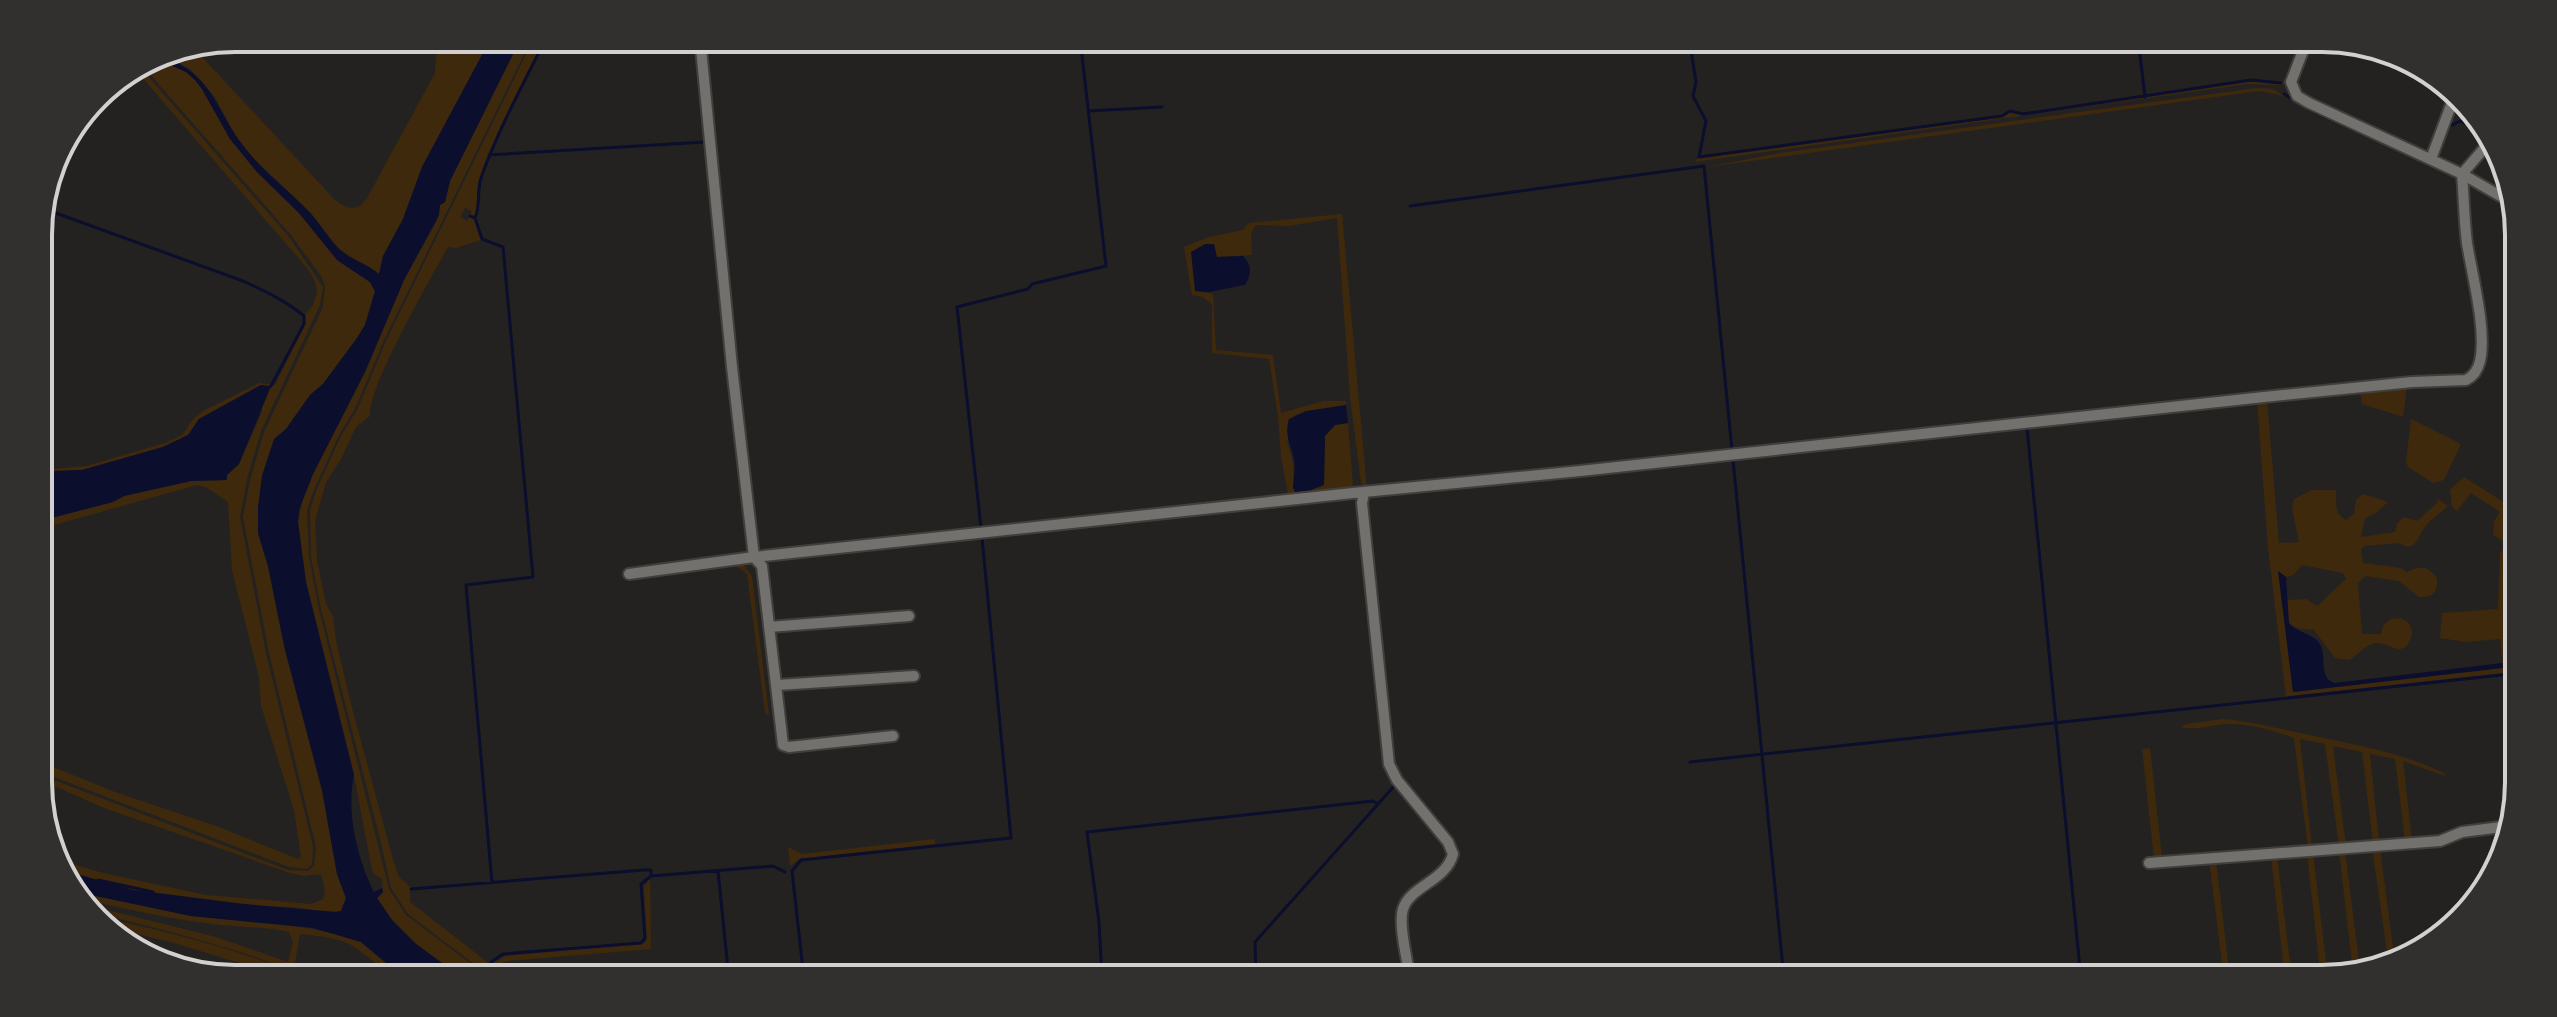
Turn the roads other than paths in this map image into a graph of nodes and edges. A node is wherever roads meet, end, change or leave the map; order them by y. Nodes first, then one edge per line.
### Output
1 (701, 52) edge
2 (2303, 52) edge
3 (2451, 104) edge
4 (2484, 149) edge
5 (2431, 159) junction
6 (2462, 174) junction
7 (2501, 196) edge
8 (1364, 493) junction
9 (754, 557) junction
10 (629, 574) dead end
11 (909, 616) dead end
12 (769, 627) junction
13 (914, 676) dead end
14 (778, 685) junction
15 (893, 736) dead end
16 (2499, 827) edge
17 (2149, 863) dead end
18 (1408, 965) edge

1 - 9 street
2 - 5 street
3 - 5 street
4 - 6 street
5 - 6 street
6 - 7 street
6 - 8 street
8 - 9 street
8 - 18 street
9 - 10 street
9 - 12 street
11 - 12 street
12 - 14 street
13 - 14 street
14 - 15 street
16 - 17 street

